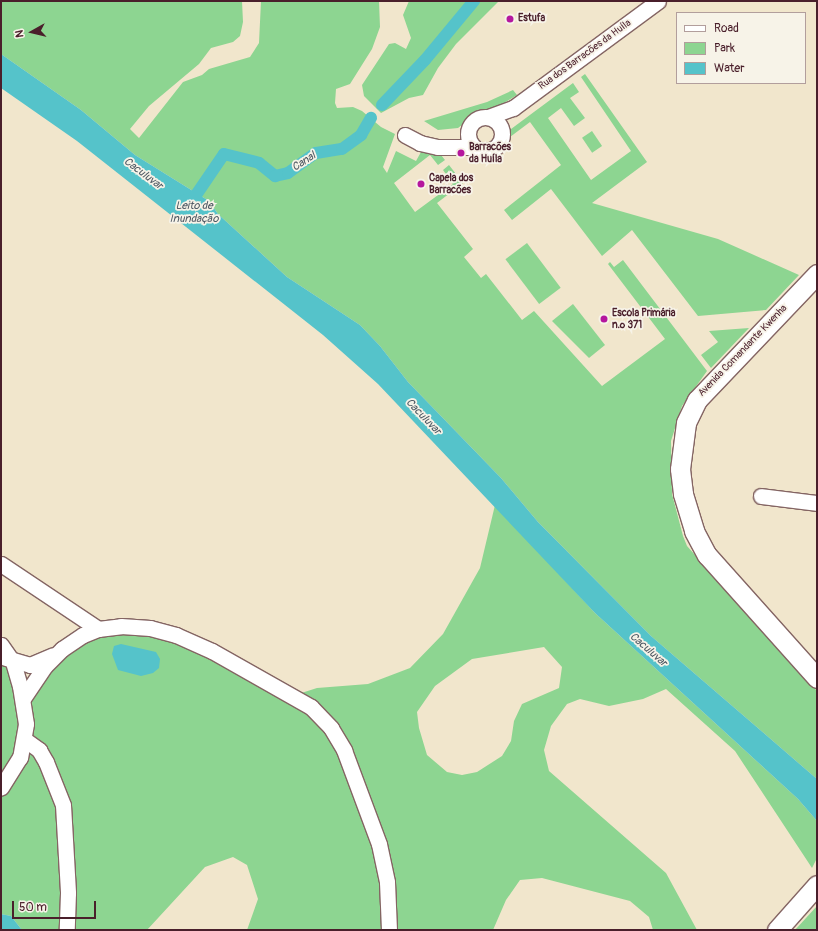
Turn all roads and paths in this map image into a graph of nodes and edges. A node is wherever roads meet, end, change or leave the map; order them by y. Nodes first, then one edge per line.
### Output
1 (658, 1) edge
2 (512, 108) junction
3 (488, 117) junction
4 (469, 128) junction
5 (502, 133) junction
6 (405, 135) dead end
7 (420, 143) junction
8 (472, 146) junction
9 (817, 274) edge
10 (761, 496) dead end
11 (817, 503) edge
12 (1, 564) edge
13 (98, 629) junction
14 (1, 645) edge
15 (62, 649) junction
16 (7, 659) edge
17 (817, 678) edge
18 (24, 697) junction
19 (24, 740) junction
20 (1, 788) edge
21 (817, 885) edge
22 (67, 930) edge
23 (389, 930) edge
24 (777, 930) edge

1 - 2 street, Rua dos Barracões da Huíla
2 - 3 street, Rua dos Barracões da Huíla
2 - 5 street
3 - 4 street
3 - 5 street
4 - 7 street
4 - 8 street
5 - 8 street
6 - 7 street
7 - 8 street
9 - 17 main road, Avenida Comandante Kwenha
10 - 11 street
12 - 13 street
13 - 15 street
13 - 23 street
14 - 16 street
15 - 16 street
15 - 18 street
16 - 18 street
18 - 19 street
19 - 20 street
19 - 22 street
21 - 24 main road

